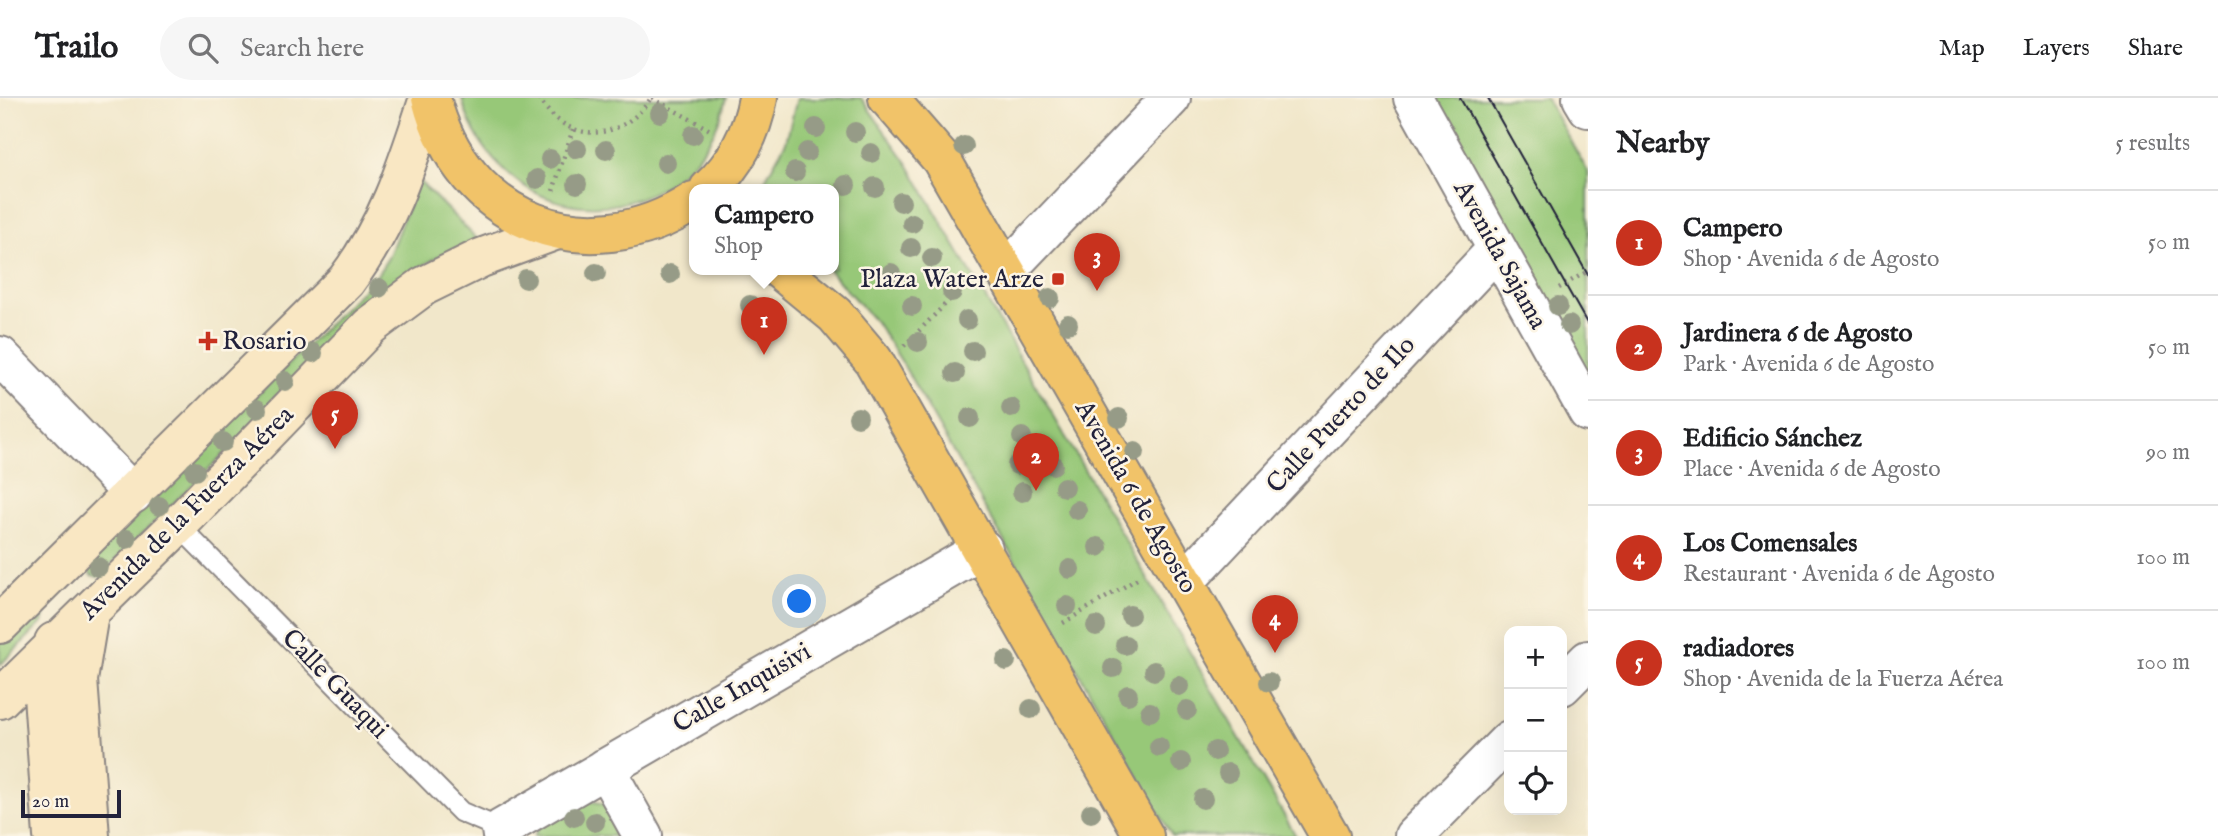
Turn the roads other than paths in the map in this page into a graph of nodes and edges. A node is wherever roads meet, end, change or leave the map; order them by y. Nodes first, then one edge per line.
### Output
1 (430, 98) edge
2 (758, 98) edge
3 (888, 98) edge
4 (906, 98) edge
5 (1171, 98) edge
6 (1413, 98) edge
7 (1582, 98) edge
8 (1588, 108) edge
9 (941, 159) junction
10 (713, 184) edge
11 (689, 204) edge
12 (554, 213) junction
13 (650, 225) junction
14 (689, 233) edge
15 (1496, 250) junction
16 (1005, 272) junction
17 (786, 275) edge
18 (0, 356) edge
19 (1588, 412) edge
20 (133, 494) junction
21 (178, 525) junction
22 (983, 549) junction
23 (58, 566) junction
24 (1185, 580) junction
25 (89, 614) junction
26 (0, 624) edge
27 (53, 646) junction
28 (1588, 660) edge
29 (1567, 681) edge
30 (0, 699) edge
31 (0, 716) edge
32 (46, 739) junction
33 (1504, 745) edge
34 (605, 768) junction
35 (502, 832) edge
36 (53, 836) edge
37 (90, 836) edge
38 (643, 836) edge
39 (1144, 836) edge
40 (1330, 836) edge
41 (1414, 836) edge

1 - 12 main road
1 - 20 main road, Avenida de la Fuerza Aérea
2 - 10 main road
3 - 9 main road, Avenida 6 de Agosto
4 - 9 main road, Avenida 6 de Agosto
5 - 16 street
6 - 15 street, Avenida Sajama
7 - 8 street
9 - 16 main road, Avenida 6 de Agosto
11 - 13 main road
12 - 13 main road
12 - 21 main road, Avenida de la Fuerza Aérea
13 - 14 main road
15 - 19 street, Avenida Sajama
15 - 24 street, Calle Puerto de Ilo
16 - 24 main road, Avenida 6 de Agosto
17 - 22 main road
18 - 20 street
20 - 23 main road, Avenida de la Fuerza Aérea
21 - 25 main road, Avenida de la Fuerza Aérea
21 - 35 lane, Calle Guaqui
22 - 34 street, Calle Inquisivi
22 - 39 main road
23 - 26 main road, Avenida de la Fuerza Aérea
23 - 27 main road
24 - 40 main road, Avenida 6 de Agosto
25 - 27 main road, Avenida de la Fuerza Aérea
25 - 37 main road
27 - 30 main road, Avenida de la Fuerza Aérea
27 - 32 main road
28 - 29 street
31 - 32 main road
32 - 36 main road
33 - 41 street
34 - 35 street, Calle Inquisivi
34 - 38 street

